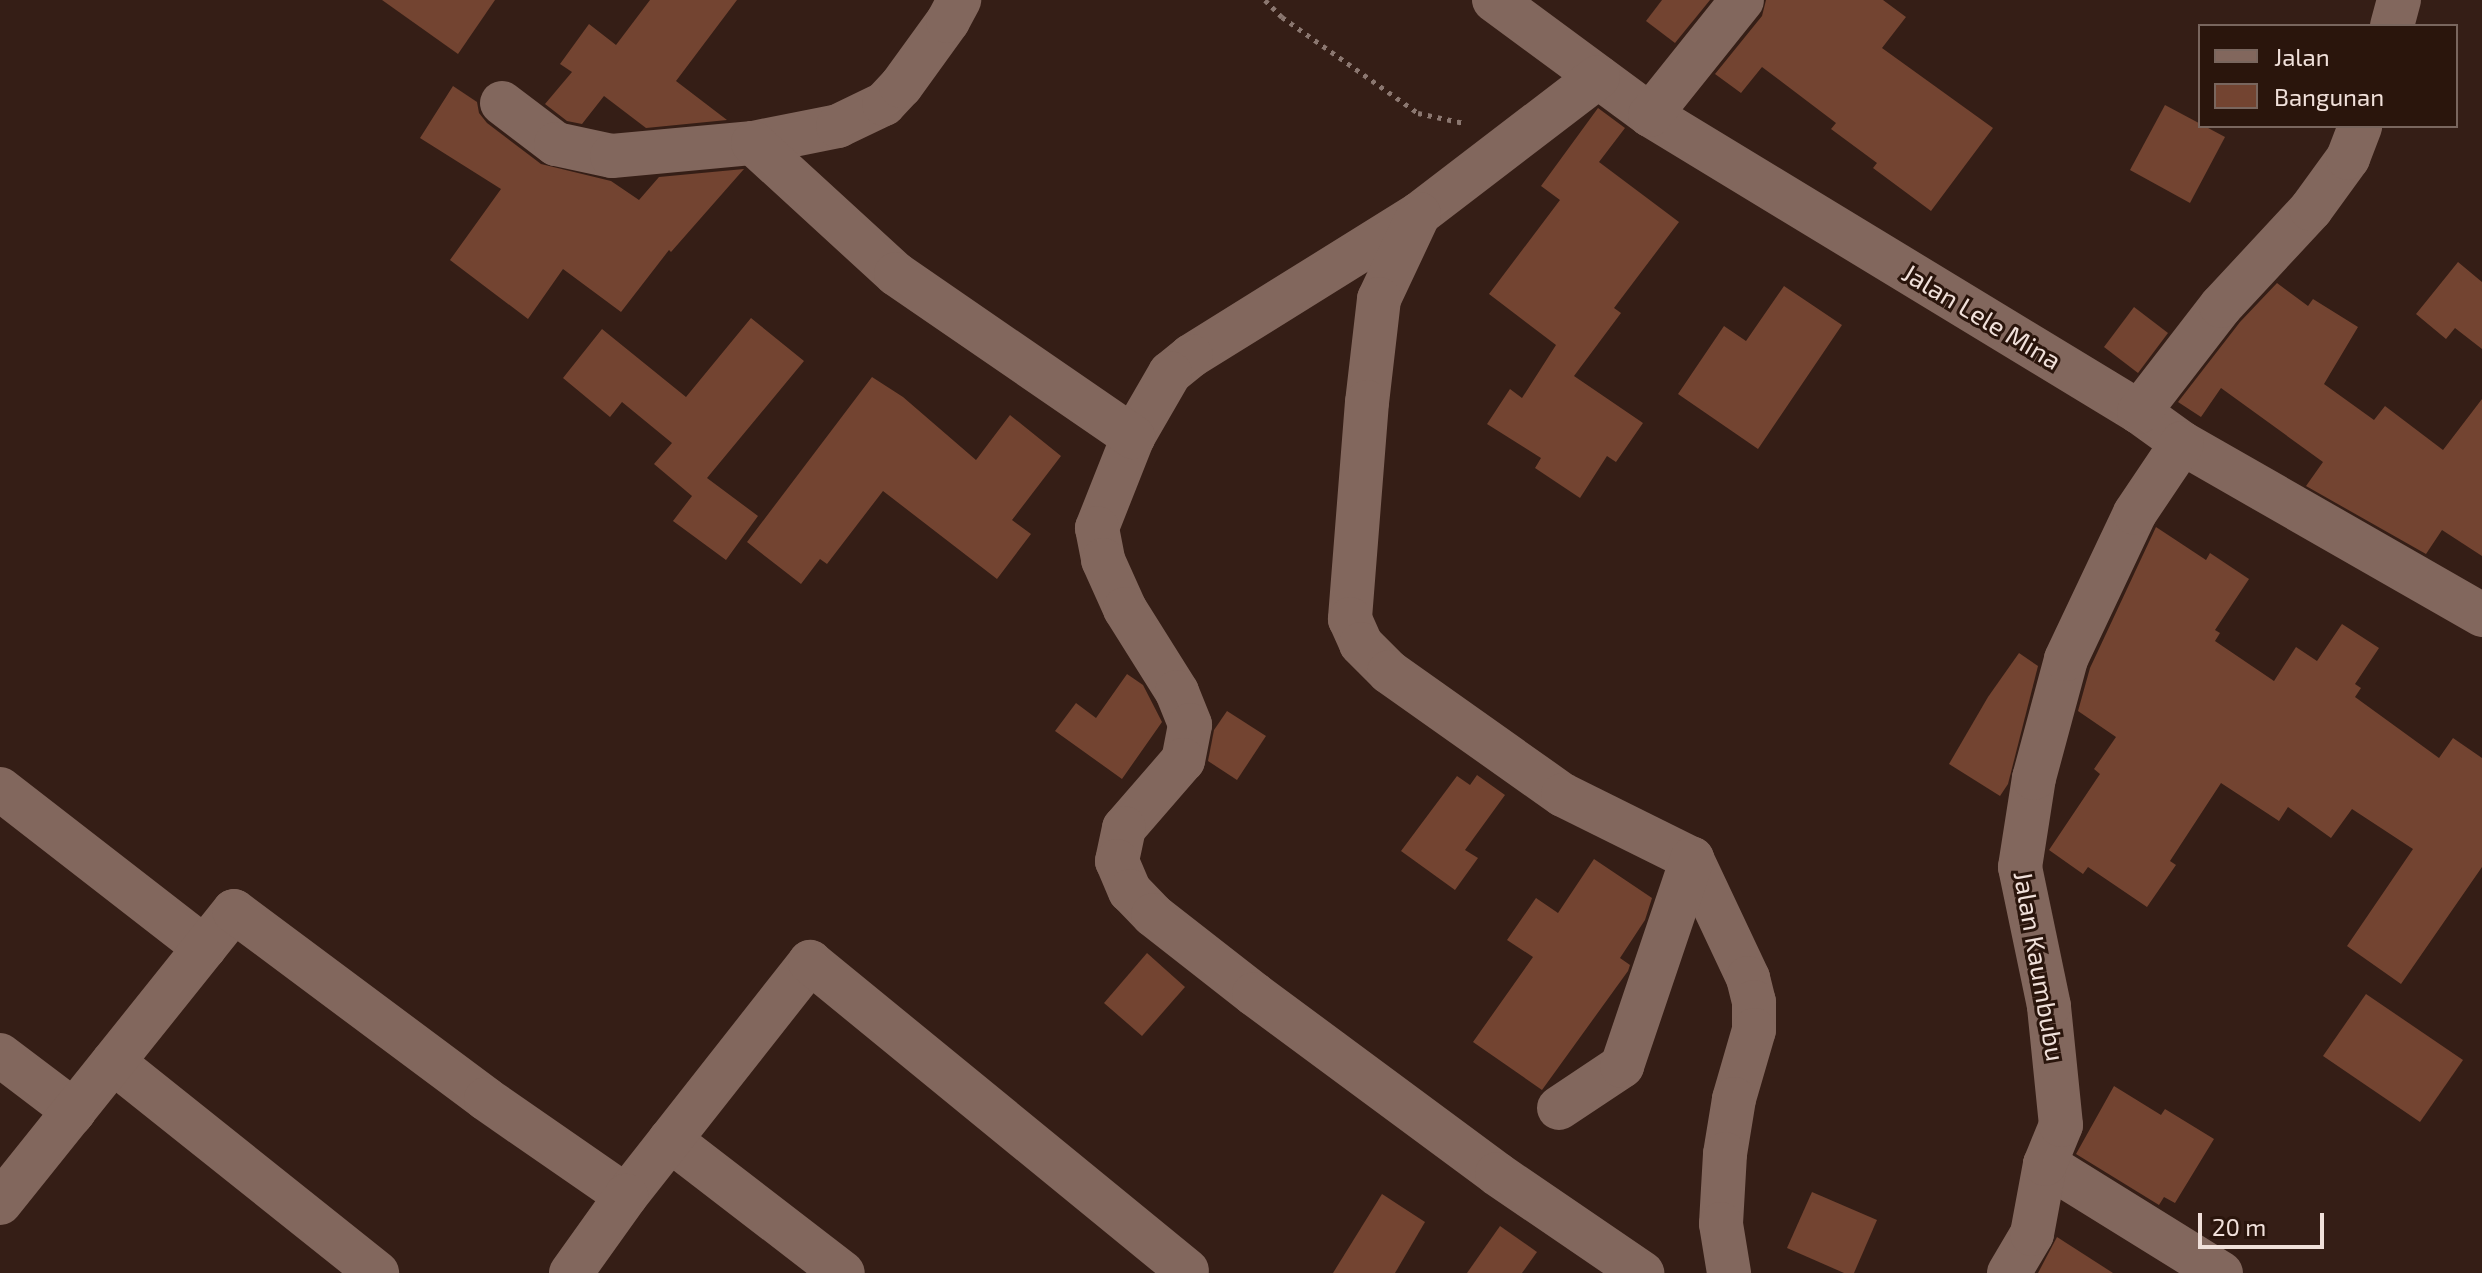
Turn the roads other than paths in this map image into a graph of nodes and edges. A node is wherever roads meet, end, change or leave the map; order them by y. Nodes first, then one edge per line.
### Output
1 (959, 0) edge
2 (1494, 0) edge
3 (1742, 0) edge
4 (2399, 0) edge
5 (2393, 24) edge
6 (1598, 77) junction
7 (502, 103) dead end
8 (1650, 115) junction
9 (2359, 128) edge
10 (753, 143) junction
11 (1419, 214) junction
12 (2139, 412) junction
13 (1133, 437) junction
14 (2182, 443) junction
15 (2482, 615) edge
16 (0, 789) edge
17 (1692, 859) junction
18 (205, 948) junction
19 (0, 1055) edge
20 (113, 1062) junction
21 (1559, 1108) dead end
22 (74, 1111) junction
23 (670, 1140) junction
24 (2045, 1164) junction
25 (626, 1196) junction
26 (0, 1203) edge
27 (1187, 1271) edge
28 (377, 1273) edge
29 (571, 1273) edge
30 (843, 1273) edge
31 (1642, 1273) edge
32 (1729, 1273) edge
33 (2009, 1273) edge
34 (2221, 1273) edge

1 - 10 street
2 - 6 street, Jalan Lele Mina
3 - 8 street
4 - 5 street
6 - 8 street, Jalan Lele Mina
6 - 11 street
7 - 10 street
8 - 12 street, Jalan Lele Mina
9 - 12 street
10 - 13 street
11 - 13 street
11 - 17 street
12 - 14 street, Jalan Lele Mina
13 - 31 street
14 - 15 street, Jalan Lele Mina
14 - 24 street, Jalan Kaumbubu
16 - 18 street
17 - 21 street
17 - 32 street
18 - 20 street
18 - 25 street
19 - 22 street
20 - 22 street
20 - 28 street
22 - 26 street
23 - 25 street
23 - 27 street
23 - 30 street
24 - 33 street, Jalan Kaumbubu
24 - 34 street
25 - 29 street

